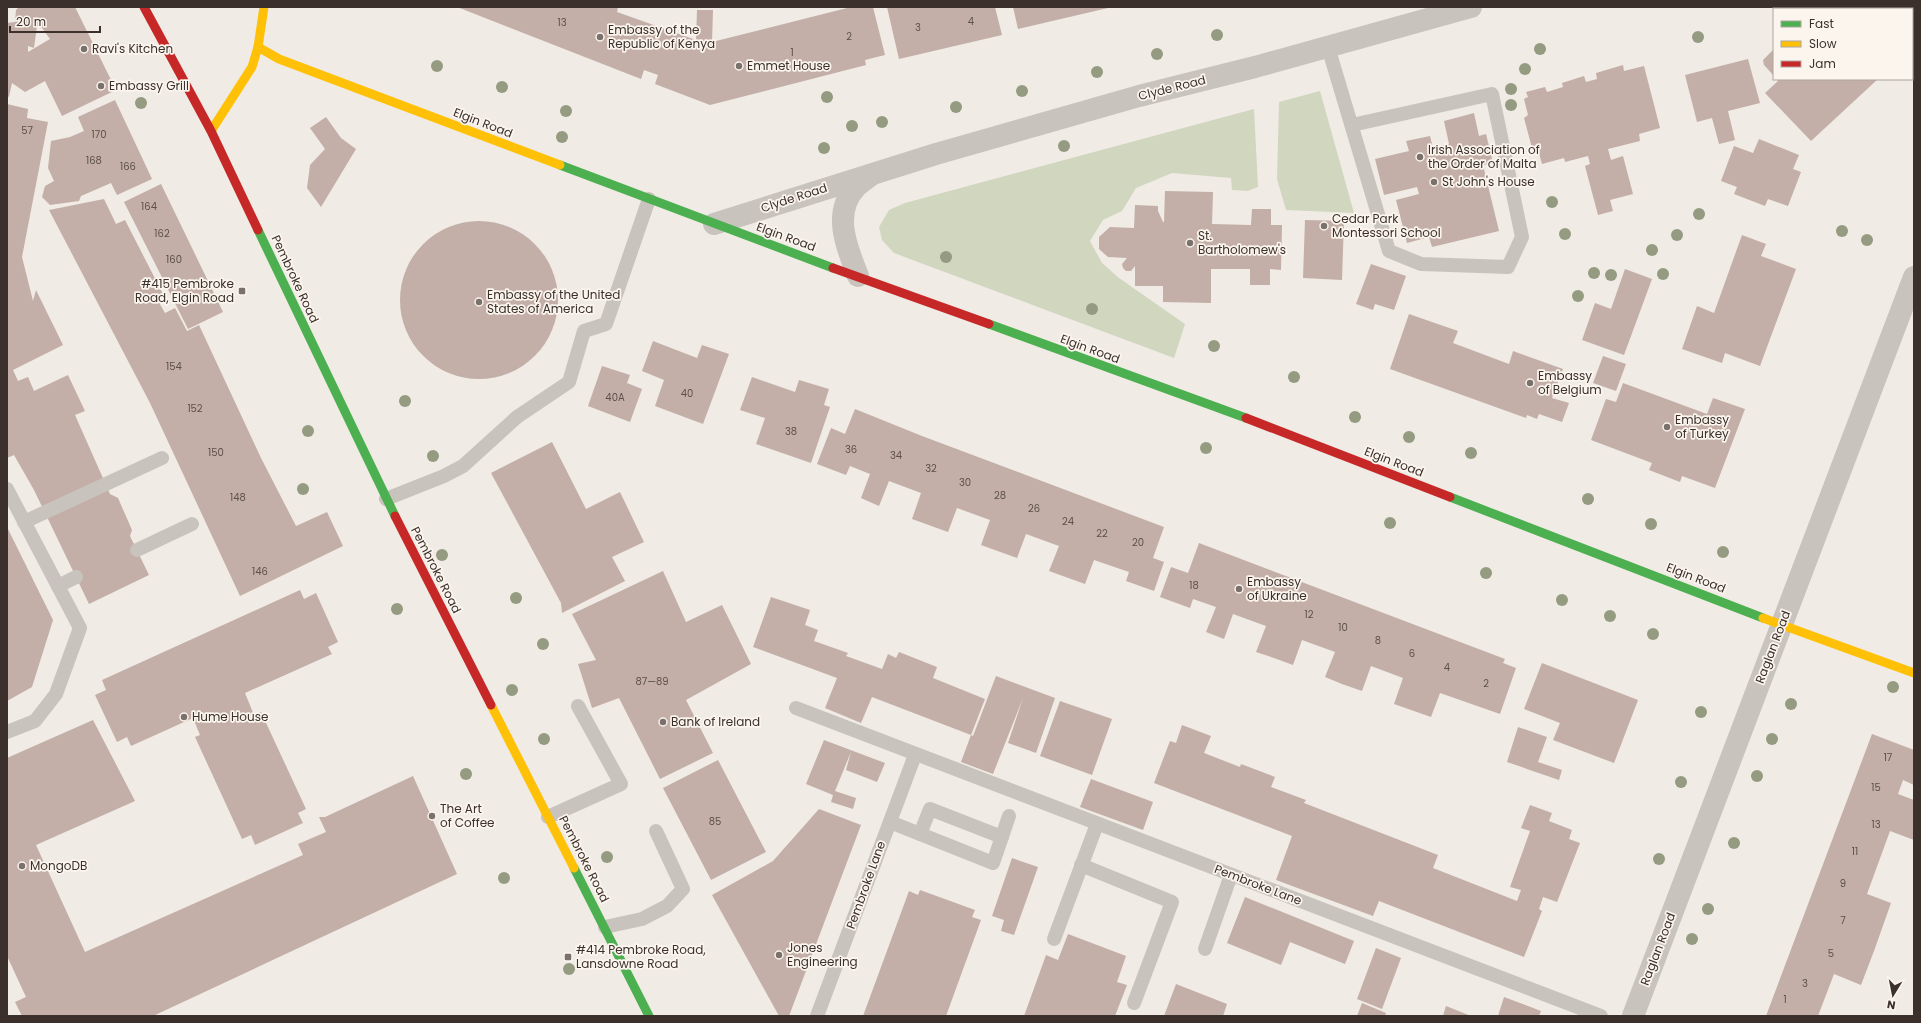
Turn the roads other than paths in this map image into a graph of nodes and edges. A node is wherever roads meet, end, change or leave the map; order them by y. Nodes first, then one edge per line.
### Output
1 (144, 7) edge
2 (252, 7) edge
3 (1472, 7) edge
4 (263, 12) edge
5 (258, 47) junction
6 (1328, 47) junction
7 (1352, 126) junction
8 (211, 131) junction
9 (874, 173) junction
10 (649, 199) junction
11 (714, 224) junction
12 (858, 276) junction
13 (1914, 277) edge
14 (162, 458) dead end
15 (7, 489) edge
16 (386, 499) junction
17 (24, 522) junction
18 (192, 524) dead end
19 (137, 550) dead end
20 (76, 577) dead end
21 (58, 586) junction
22 (1782, 625) junction
23 (1914, 673) edge
24 (578, 706) dead end
25 (796, 708) dead end
26 (7, 732) edge
27 (915, 755) junction
28 (1010, 816) dead end
29 (548, 817) junction
30 (890, 822) junction
31 (1097, 824) junction
32 (656, 831) dead end
33 (920, 834) junction
34 (1002, 837) junction
35 (1081, 865) junction
36 (1231, 875) junction
37 (605, 927) junction
38 (1054, 940) dead end
39 (1205, 949) dead end
40 (1134, 1003) dead end
41 (649, 1016) edge
42 (817, 1016) edge
43 (1601, 1016) edge
44 (1632, 1016) edge

1 - 8 street, Pembroke Road
2 - 4 street
3 - 6 street, Clyde Road
4 - 5 street
5 - 8 street
5 - 10 street, Elgin Road
6 - 7 lane
6 - 9 street, Clyde Road
7 - 7 lane
8 - 16 street, Pembroke Road
9 - 11 street, Clyde Road
9 - 12 street, Clyde Road
10 - 11 street, Elgin Road
10 - 16 lane
11 - 12 street, Elgin Road
12 - 22 street, Elgin Road
13 - 22 street, Raglan Road
14 - 17 lane
15 - 17 lane
16 - 29 street, Pembroke Road
17 - 21 lane
18 - 19 lane
20 - 21 lane
21 - 26 lane
22 - 23 street, Elgin Road
22 - 44 street, Raglan Road
24 - 29 lane
25 - 27 lane, Pembroke Lane
27 - 30 lane, Pembroke Lane
27 - 31 lane, Pembroke Lane
28 - 34 lane
29 - 37 street, Pembroke Road
30 - 33 lane
30 - 42 lane, Pembroke Lane
31 - 35 lane
31 - 36 lane, Pembroke Lane
32 - 37 lane
33 - 34 lane
33 - 34 lane
35 - 38 lane
35 - 40 lane
36 - 39 lane
36 - 43 lane, Pembroke Lane
37 - 41 street, Pembroke Road

